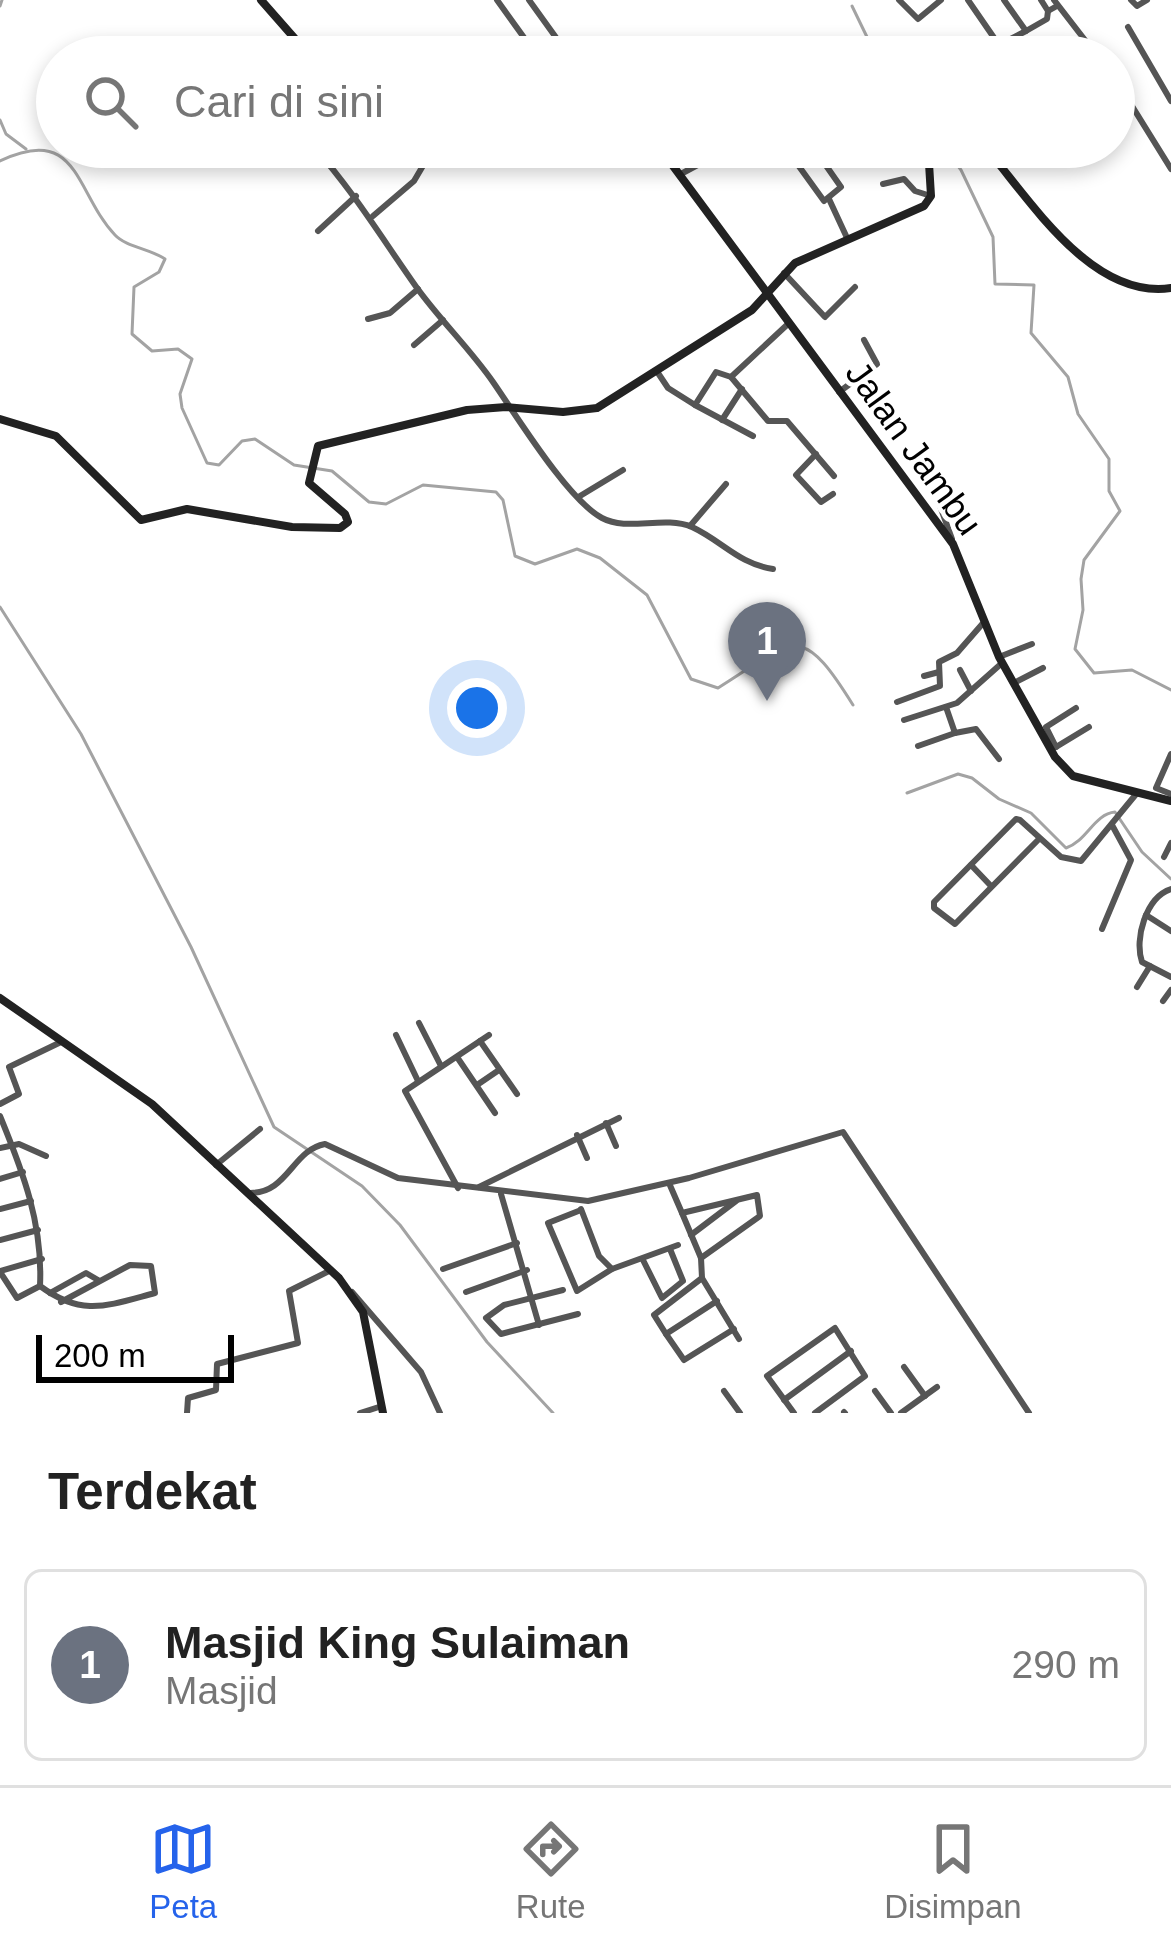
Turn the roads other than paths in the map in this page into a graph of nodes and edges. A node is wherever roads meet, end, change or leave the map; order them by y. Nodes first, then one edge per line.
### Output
1 (261, 0) edge
2 (496, 0) edge
3 (529, 0) edge
4 (899, 0) edge
5 (968, 0) edge
6 (1004, 0) edge
7 (1041, 0) edge
8 (1131, 0) edge
9 (1147, 0) edge
10 (938, 1) edge
11 (1056, 3) edge
12 (1048, 11) junction
13 (1129, 27) dead end
14 (1026, 32) junction
15 (293, 36) edge
16 (523, 36) edge
17 (555, 36) edge
18 (993, 36) edge
19 (1018, 36) edge
20 (1082, 36) edge
21 (1134, 36) edge
22 (1135, 38) edge
23 (1171, 101) edge
24 (1135, 111) edge
25 (332, 168) edge
26 (422, 168) edge
27 (674, 168) edge
28 (692, 168) edge
29 (799, 168) edge
30 (827, 168) edge
31 (929, 168) edge
32 (1003, 168) edge
33 (1171, 169) edge
34 (679, 175) junction
35 (883, 184) dead end
36 (356, 196) junction
37 (931, 196) junction
38 (829, 200) junction
39 (373, 216) junction
40 (318, 231) dead end
41 (849, 242) junction
42 (784, 273) junction
43 (854, 286) dead end
44 (1171, 288) edge
45 (418, 289) junction
46 (768, 294) junction
47 (368, 319) dead end
48 (443, 320) junction
49 (789, 323) junction
50 (864, 340) dead end
51 (414, 345) dead end
52 (656, 370) junction
53 (731, 376) junction
54 (742, 389) junction
55 (839, 392) junction
56 (695, 404) junction
57 (506, 406) junction
58 (0, 419) edge
59 (722, 420) junction
60 (753, 436) dead end
61 (816, 454) junction
62 (623, 470) dead end
63 (834, 476) dead end
64 (726, 484) dead end
65 (949, 487) dead end
66 (833, 494) dead end
67 (580, 496) junction
68 (921, 499) junction
69 (939, 503) junction
70 (690, 526) junction
71 (953, 544) junction
72 (773, 569) dead end
73 (984, 622) junction
74 (1032, 644) dead end
75 (1001, 660) junction
76 (1043, 668) dead end
77 (960, 670) dead end
78 (940, 672) junction
79 (924, 676) dead end
80 (1012, 684) junction
81 (971, 691) junction
82 (897, 701) dead end
83 (946, 707) junction
84 (1076, 708) dead end
85 (904, 720) dead end
86 (1089, 727) dead end
87 (955, 733) junction
88 (918, 746) dead end
89 (1053, 749) junction
90 (1171, 754) edge
91 (999, 759) dead end
92 (1137, 793) junction
93 (1171, 797) edge
94 (1117, 820) junction
95 (1039, 838) junction
96 (1171, 843) edge
97 (1163, 857) dead end
98 (971, 865) junction
99 (991, 886) junction
100 (1171, 889) edge
101 (1146, 915) junction
102 (1102, 929) dead end
103 (1171, 932) edge
104 (1150, 966) junction
105 (1171, 977) edge
106 (1137, 987) dead end
107 (1171, 990) edge
108 (0, 998) edge
109 (1163, 1001) dead end
110 (419, 1023) dead end
111 (396, 1035) dead end
112 (489, 1035) dead end
113 (65, 1041) junction
114 (480, 1041) junction
115 (457, 1057) junction
116 (441, 1066) junction
117 (499, 1070) junction
118 (418, 1081) junction
119 (477, 1085) junction
120 (517, 1094) dead end
121 (0, 1104) edge
122 (494, 1113) dead end
123 (0, 1116) edge
124 (619, 1118) dead end
125 (607, 1123) junction
126 (260, 1129) dead end
127 (578, 1135) junction
128 (12, 1145) junction
129 (616, 1147) dead end
130 (0, 1148) edge
131 (46, 1156) dead end
132 (587, 1158) dead end
133 (216, 1165) junction
134 (23, 1172) junction
135 (0, 1179) edge
136 (669, 1183) junction
137 (458, 1188) junction
138 (476, 1189) junction
139 (249, 1193) junction
140 (501, 1193) junction
141 (742, 1196) junction
142 (578, 1200) junction
143 (31, 1201) junction
144 (0, 1209) edge
145 (581, 1210) junction
146 (682, 1213) junction
147 (38, 1230) junction
148 (691, 1234) junction
149 (0, 1240) edge
150 (517, 1243) junction
151 (701, 1258) junction
152 (42, 1259) junction
153 (643, 1260) junction
154 (443, 1269) dead end
155 (612, 1269) junction
156 (331, 1270) junction
157 (527, 1270) junction
158 (0, 1271) edge
159 (702, 1278) junction
160 (98, 1280) junction
161 (40, 1286) junction
162 (563, 1290) dead end
163 (352, 1292) junction
164 (466, 1292) dead end
165 (50, 1293) junction
166 (533, 1297) junction
167 (716, 1301) junction
168 (61, 1302) junction
169 (578, 1314) dead end
170 (539, 1325) junction
171 (734, 1329) junction
172 (666, 1334) junction
173 (740, 1339) dead end
174 (851, 1351) junction
175 (758, 1364) dead end
176 (904, 1367) dead end
177 (767, 1376) junction
178 (937, 1387) dead end
179 (724, 1390) dead end
180 (874, 1391) dead end
181 (925, 1396) junction
182 (785, 1402) junction
183 (383, 1410) edge
184 (188, 1413) edge
185 (360, 1413) edge
186 (440, 1413) edge
187 (740, 1413) edge
188 (774, 1413) edge
189 (794, 1413) edge
190 (815, 1413) edge
191 (890, 1413) edge
192 (902, 1413) edge
193 (1030, 1413) edge

1 - 15 street
2 - 16 street
3 - 17 street
4 - 10 street
5 - 18 street
6 - 14 street
7 - 12 street
8 - 9 street
11 - 12 street
11 - 20 street
12 - 14 street
13 - 21 street
14 - 19 street
22 - 23 street
24 - 33 street
25 - 36 street
26 - 39 street
27 - 34 street, Jalan Jambu
28 - 34 street
29 - 38 street
30 - 38 street
31 - 37 street
32 - 44 street
34 - 46 street, Jalan Jambu
35 - 37 street
36 - 39 street
36 - 40 street
37 - 41 street
38 - 41 street
39 - 45 street
41 - 42 street
42 - 43 street
42 - 46 street
45 - 47 street
45 - 48 street
46 - 49 street, Jalan Jambu
46 - 52 street
48 - 51 street
48 - 57 street
49 - 53 street
49 - 55 street, Jalan Jambu
50 - 55 street
52 - 56 street
52 - 57 street
53 - 54 street
53 - 56 street
54 - 59 street
54 - 61 street
55 - 68 street, Jalan Jambu
56 - 59 street
57 - 58 street
57 - 67 street
59 - 60 street
61 - 63 street
61 - 66 street
62 - 67 street
64 - 70 street
65 - 69 street
67 - 70 street
68 - 69 street
68 - 71 street, Jalan Jambu
69 - 71 street
70 - 72 street
71 - 73 street, Jalan Jambu
73 - 75 street, Jalan Jambu
73 - 78 street
74 - 75 street
75 - 80 street, Jalan Jambu
75 - 81 street
76 - 80 street
77 - 81 street
78 - 79 street
78 - 82 street
80 - 89 street, Jalan Jambu
81 - 83 street
83 - 85 street
83 - 87 street
84 - 89 street
86 - 89 street
87 - 88 street
87 - 91 street
89 - 92 street, Jalan Jambu
90 - 93 street
92 - 93 street, Jalan Jambu
92 - 94 street
94 - 95 street
94 - 102 street
95 - 98 street
95 - 99 street
96 - 97 street
98 - 99 street
98 - 99 street
100 - 101 street
101 - 103 street
101 - 104 street
104 - 105 street
104 - 106 street
107 - 109 street
108 - 113 street
110 - 116 street
111 - 118 street
112 - 114 street
113 - 121 street
113 - 133 street
114 - 115 street
114 - 117 street
115 - 116 street
115 - 119 street
116 - 118 street
117 - 119 street
117 - 120 street
118 - 137 street
119 - 122 street
123 - 128 street
124 - 125 street
125 - 127 street
125 - 129 street
126 - 133 street
127 - 132 street
127 - 138 street
128 - 130 street
128 - 131 street
128 - 134 street
133 - 139 street
134 - 135 street
134 - 143 street
136 - 142 street
136 - 146 street
136 - 193 street
137 - 138 street
137 - 139 street
138 - 140 street
139 - 156 street
140 - 142 street
140 - 150 street
141 - 146 street
141 - 148 street
141 - 151 street
142 - 145 street
143 - 144 street
143 - 147 street
145 - 155 street
145 - 155 street
146 - 148 street
147 - 149 street
147 - 152 street
148 - 151 street
150 - 154 street
150 - 157 street
151 - 159 street
152 - 158 street
152 - 161 street
153 - 153 street
153 - 155 street
156 - 163 street
156 - 184 street
157 - 164 street
157 - 166 street
158 - 161 street
159 - 167 street
159 - 172 street
160 - 165 street
160 - 168 street
160 - 168 street
161 - 165 street
162 - 166 street
163 - 183 street
163 - 186 street
165 - 168 street
166 - 170 street
166 - 170 street
167 - 171 street
167 - 172 street
169 - 170 street
171 - 172 street
171 - 173 street
174 - 177 street
174 - 182 street
174 - 190 street
175 - 177 street
176 - 181 street
177 - 182 street
178 - 181 street
179 - 187 street
180 - 191 street
181 - 192 street
182 - 188 street
182 - 189 street
183 - 185 street

